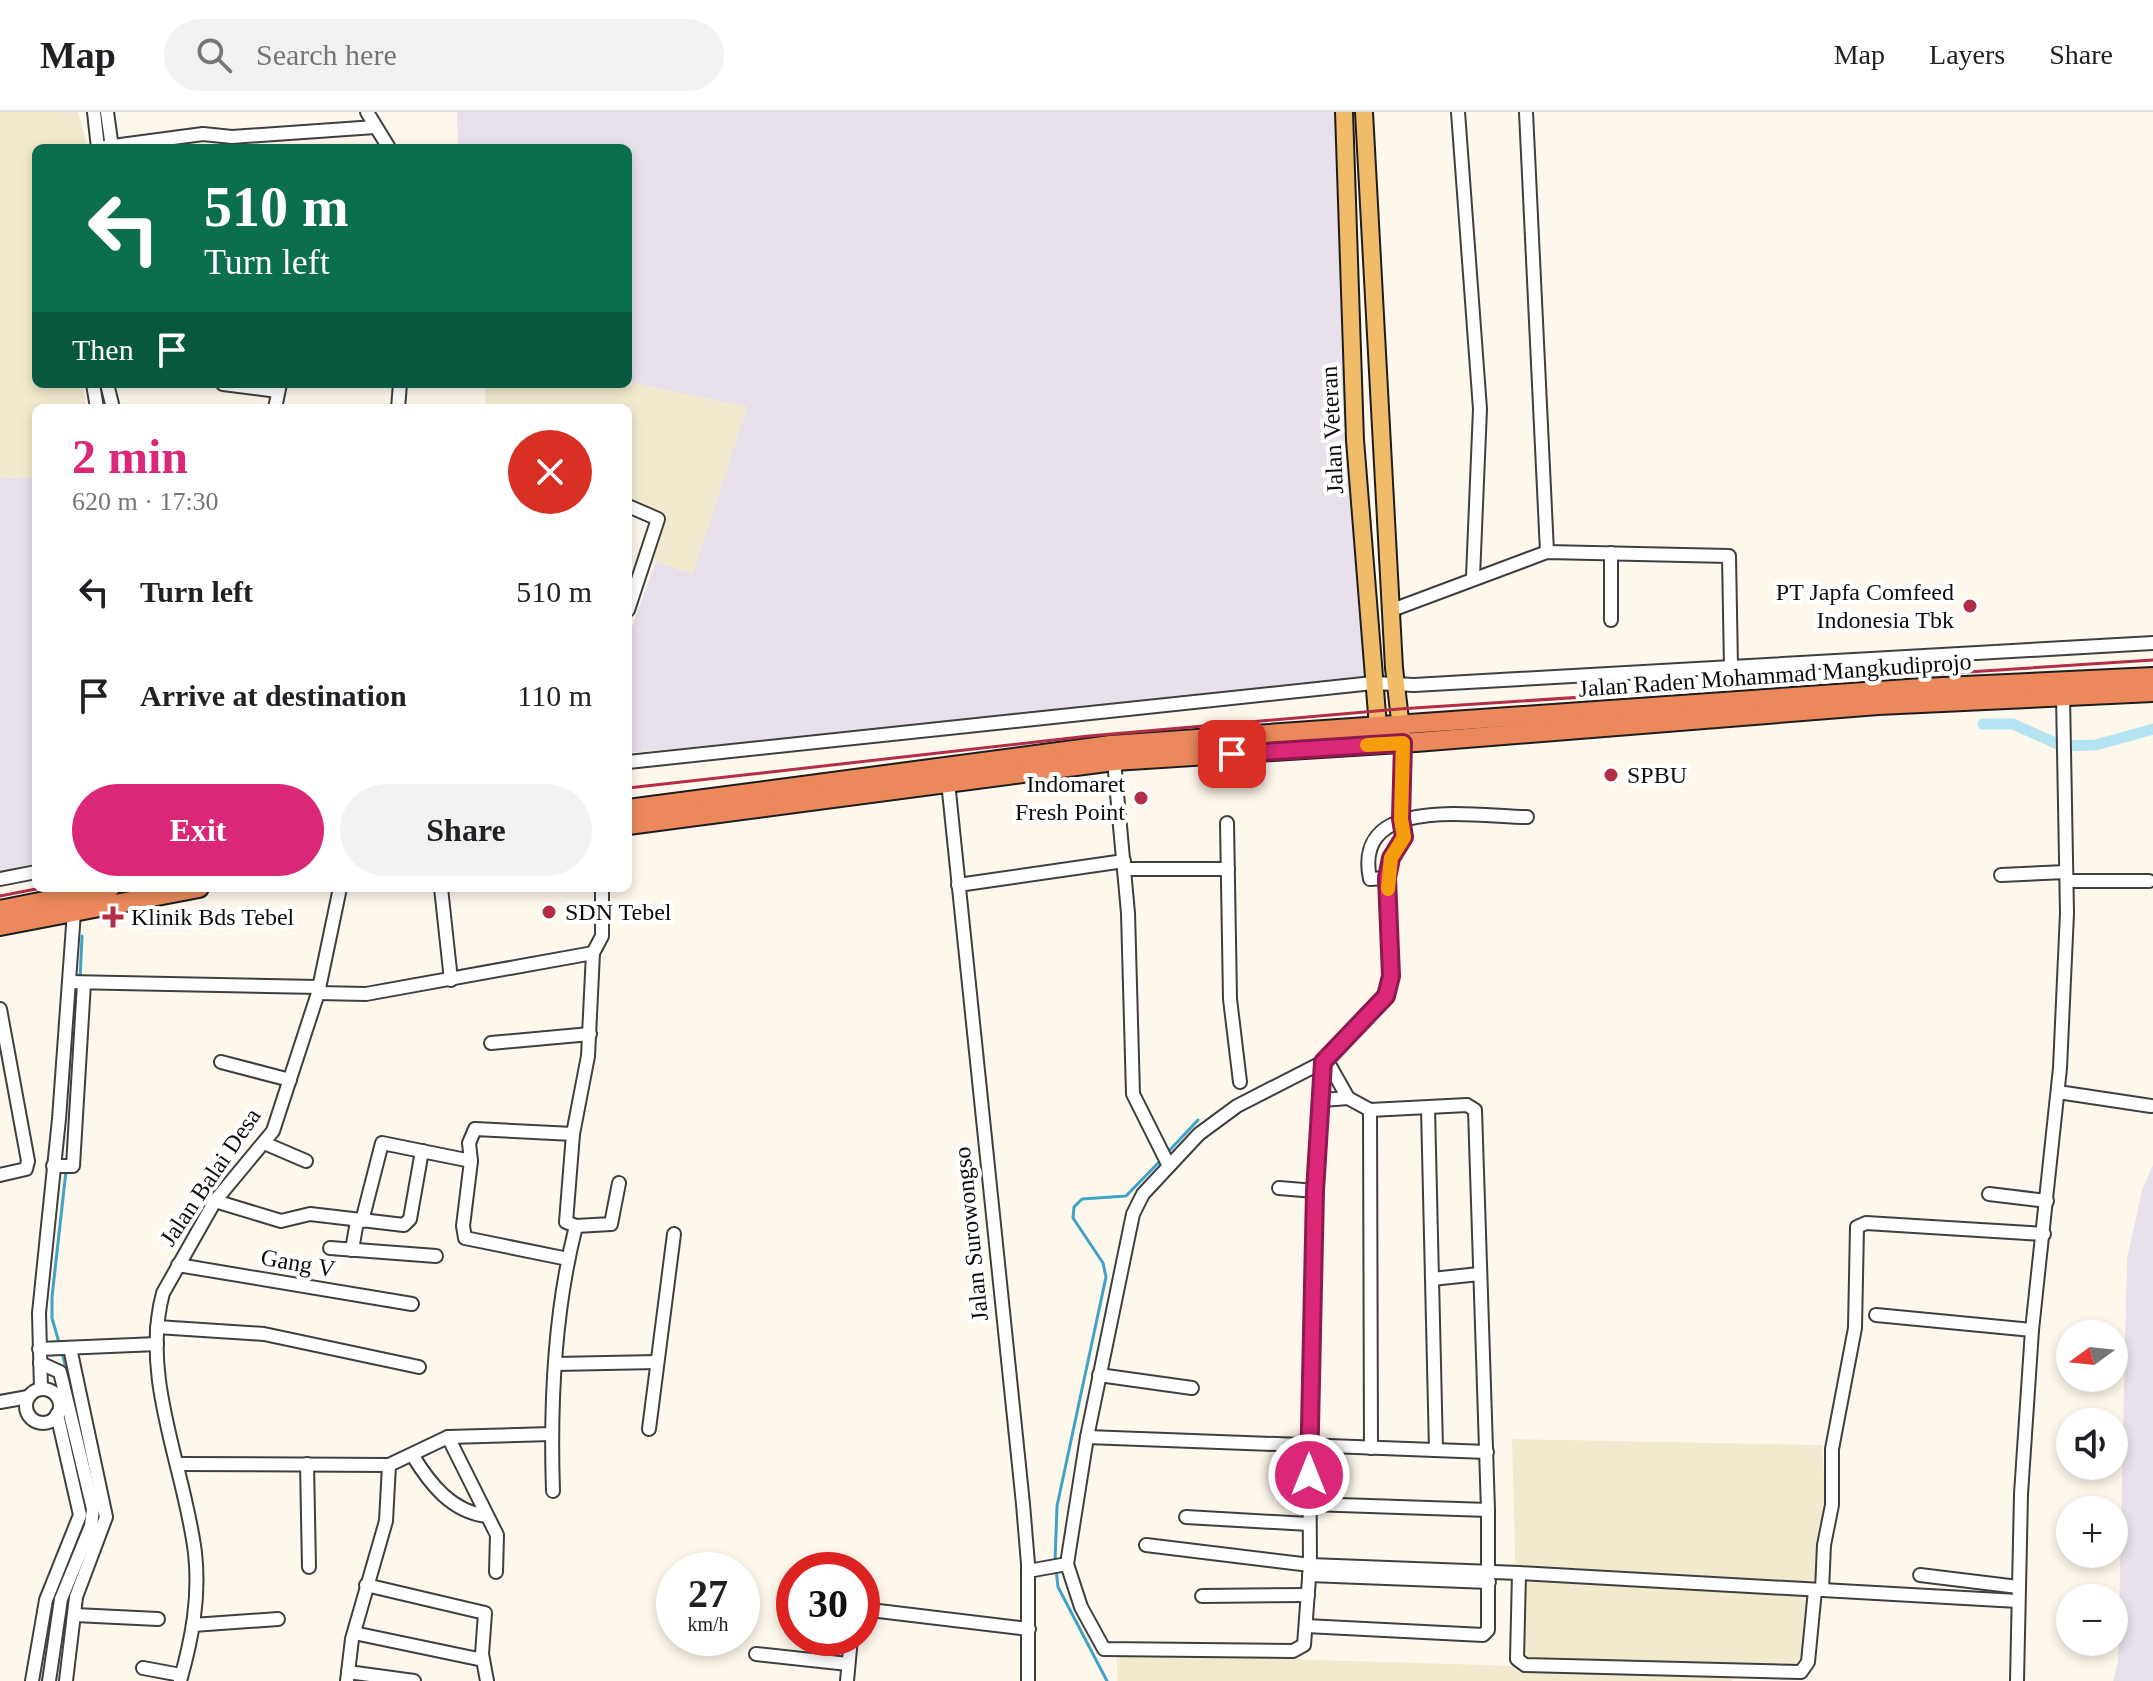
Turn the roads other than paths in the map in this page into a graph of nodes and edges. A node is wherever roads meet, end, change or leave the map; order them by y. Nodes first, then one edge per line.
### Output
1 (94, 112) edge
2 (107, 112) edge
3 (367, 112) edge
4 (1344, 112) edge
5 (1364, 112) edge
6 (1458, 112) edge
7 (1526, 112) edge
8 (375, 127) junction
9 (104, 144) edge
10 (105, 144) edge
11 (128, 144) edge
12 (386, 144) edge
13 (1355, 440) junction
14 (1383, 440) junction
15 (632, 507) edge
16 (1547, 552) junction
17 (1611, 553) junction
18 (1473, 577) junction
19 (632, 598) edge
20 (1392, 610) junction
21 (1611, 620) dead end
22 (2153, 643) edge
23 (1731, 667) junction
24 (2153, 677) edge
25 (1373, 683) junction
26 (1396, 683) junction
27 (2153, 692) edge
28 (2063, 696) junction
29 (1402, 734) junction
30 (1379, 736) junction
31 (1114, 761) junction
32 (632, 762) edge
33 (948, 782) junction
34 (632, 808) edge
35 (1527, 817) dead end
36 (1227, 823) dead end
37 (632, 824) edge
38 (1398, 824) junction
39 (1124, 865) junction
40 (1228, 869) junction
41 (32, 873) edge
42 (2001, 875) dead end
43 (2066, 877) junction
44 (0, 879) edge
45 (1381, 879) junction
46 (2149, 881) dead end
47 (958, 885) junction
48 (90, 892) edge
49 (178, 892) edge
50 (339, 892) edge
51 (441, 892) edge
52 (602, 892) edge
53 (0, 910) edge
54 (74, 912) junction
55 (0, 926) edge
56 (593, 953) junction
57 (451, 980) junction
58 (76, 982) junction
59 (318, 990) junction
60 (0, 1009) edge
61 (590, 1034) junction
62 (491, 1043) dead end
63 (1324, 1061) junction
64 (221, 1062) dead end
65 (290, 1080) junction
66 (1240, 1082) dead end
67 (2058, 1092) junction
68 (1348, 1098) junction
69 (1323, 1100) junction
70 (2151, 1106) dead end
71 (1428, 1108) junction
72 (1370, 1110) junction
73 (69, 1121) junction
74 (573, 1134) junction
75 (264, 1143) junction
76 (422, 1151) junction
77 (1165, 1159) junction
78 (306, 1161) dead end
79 (471, 1161) junction
80 (61, 1167) junction
81 (0, 1175) edge
82 (619, 1183) dead end
83 (1279, 1188) dead end
84 (1315, 1191) junction
85 (1989, 1194) dead end
86 (215, 1201) junction
87 (2047, 1201) junction
88 (359, 1221) junction
89 (576, 1226) junction
90 (674, 1234) dead end
91 (2044, 1234) junction
92 (330, 1248) dead end
93 (352, 1250) junction
94 (436, 1256) dead end
95 (568, 1259) junction
96 (178, 1265) junction
97 (1479, 1274) junction
98 (1432, 1279) junction
99 (412, 1304) dead end
100 (1876, 1315) dead end
101 (157, 1327) junction
102 (2032, 1330) junction
103 (157, 1344) junction
104 (63, 1348) junction
105 (39, 1349) junction
106 (657, 1362) junction
107 (40, 1363) junction
108 (555, 1364) junction
109 (419, 1367) dead end
110 (1099, 1375) junction
111 (1192, 1388) dead end
112 (41, 1389) junction
113 (28, 1397) junction
114 (0, 1402) edge
115 (57, 1414) junction
116 (649, 1429) dead end
117 (551, 1434) junction
118 (448, 1437) junction
119 (1087, 1437) junction
120 (1309, 1445) junction
121 (1371, 1448) junction
122 (1436, 1450) junction
123 (1487, 1452) junction
124 (413, 1456) junction
125 (177, 1464) junction
126 (307, 1464) junction
127 (389, 1465) junction
128 (553, 1491) dead end
129 (1310, 1504) junction
130 (1488, 1510) junction
131 (487, 1516) junction
132 (1186, 1517) dead end
133 (1309, 1524) junction
134 (1146, 1545) dead end
135 (1058, 1566) junction
136 (309, 1567) dead end
137 (1310, 1570) junction
138 (1028, 1571) junction
139 (496, 1572) dead end
140 (1519, 1573) junction
141 (1920, 1575) dead end
142 (1489, 1577) junction
143 (366, 1585) junction
144 (2018, 1587) junction
145 (1818, 1590) junction
146 (70, 1595) junction
147 (1308, 1595) junction
148 (1202, 1596) dead end
149 (2018, 1601) junction
150 (880, 1611) edge
151 (75, 1615) junction
152 (158, 1619) dead end
153 (278, 1619) dead end
154 (193, 1625) junction
155 (1306, 1626) junction
156 (1029, 1629) junction
157 (354, 1633) junction
158 (760, 1654) edge
159 (849, 1656) edge
160 (483, 1660) junction
161 (848, 1664) junction
162 (143, 1668) dead end
163 (347, 1676) edge
164 (180, 1678) edge
165 (32, 1681) edge
166 (49, 1681) edge
167 (66, 1681) edge
168 (414, 1681) edge
169 (487, 1681) edge
170 (847, 1681) edge
171 (1028, 1681) edge
172 (2017, 1681) edge

1 - 9 street
2 - 10 street
3 - 8 street
4 - 13 main road, Jalan Veteran
5 - 14 main road, Jalan Veteran
6 - 18 street
7 - 16 street
8 - 11 street
8 - 12 street
13 - 14 main road
13 - 25 main road, Jalan Veteran
14 - 20 main road, Jalan Veteran
15 - 19 street
16 - 17 street
16 - 18 street
17 - 21 street
17 - 23 street
18 - 20 street
20 - 26 main road, Jalan Veteran
22 - 23 street
23 - 26 street
24 - 29 highway, Jalan Raden Mohammad Mangkudiprojo
25 - 26 street
25 - 30 main road, Jalan Veteran
25 - 32 street
26 - 29 main road, Jalan Veteran
27 - 28 highway, Jalan Raden Mohammad Mangkudiprojo
28 - 29 highway, Jalan Raden Mohammad Mangkudiprojo
28 - 43 street
29 - 30 highway
29 - 38 street
30 - 31 highway
30 - 34 highway
31 - 33 highway
31 - 39 street
33 - 37 highway
33 - 47 street, Jalan Surowongso
35 - 38 street
36 - 40 street
38 - 45 street
38 - 45 street
39 - 40 street
39 - 47 street
39 - 77 street
40 - 66 street
41 - 44 street
42 - 43 street
43 - 46 street
43 - 67 street
45 - 63 street
47 - 138 street, Jalan Surowongso
48 - 53 highway
49 - 54 highway
50 - 59 street, Jalan Balai Desa
51 - 57 street
52 - 56 street
54 - 55 highway
54 - 58 street
56 - 57 street
56 - 61 street
57 - 59 street
58 - 59 street
58 - 73 street
59 - 65 street, Jalan Balai Desa
60 - 81 street
61 - 62 street
61 - 74 street
63 - 68 street
63 - 69 street
63 - 77 street
64 - 65 street
65 - 75 street, Jalan Balai Desa
67 - 70 street
67 - 87 street
68 - 69 street
68 - 72 street
69 - 84 street
71 - 72 street
71 - 97 street
71 - 98 street
72 - 121 street
73 - 80 street
73 - 80 street
74 - 79 street
74 - 89 street
75 - 78 street
75 - 86 street, Jalan Balai Desa
76 - 79 street
76 - 88 street
76 - 88 street
77 - 110 street
79 - 95 street
80 - 105 street
82 - 89 street
83 - 84 street
84 - 120 street
85 - 87 street
86 - 88 street
86 - 96 street, Jalan Balai Desa
87 - 91 street
88 - 93 street
89 - 95 street
90 - 106 street
91 - 102 street
91 - 145 street
92 - 93 street
93 - 94 street
95 - 108 street
96 - 99 street, Gang V
96 - 101 street, Jalan Balai Desa
97 - 98 street
97 - 123 street
98 - 122 street
100 - 102 street
101 - 103 street, Jalan Balai Desa
101 - 109 street
102 - 144 street
103 - 104 street
103 - 125 street, Jalan Balai Desa
104 - 105 street
104 - 146 street
105 - 107 street
106 - 108 street
106 - 116 street
107 - 112 street
107 - 146 street
108 - 117 street
110 - 111 street
110 - 119 street
112 - 113 street
112 - 115 street
113 - 114 street
113 - 115 street
115 - 165 street
117 - 118 street
117 - 128 street
118 - 124 street
118 - 131 street
119 - 120 street
119 - 135 street
120 - 121 street
120 - 129 street
121 - 122 street
122 - 123 street
123 - 130 street
124 - 127 street
124 - 131 street
125 - 126 street
125 - 154 street, Jalan Balai Desa
126 - 127 street
126 - 136 street
127 - 143 street
129 - 130 street
129 - 133 street
130 - 142 street
131 - 139 street
132 - 133 street
133 - 137 street
134 - 137 street
135 - 138 street
135 - 155 street
137 - 142 street
137 - 147 street
138 - 156 street, Jalan Surowongso
140 - 142 street
140 - 145 street
140 - 145 street
141 - 144 street
142 - 155 street
143 - 157 street
143 - 160 street
144 - 149 street
145 - 149 street
146 - 151 street
146 - 166 street
147 - 148 street
147 - 155 street
149 - 172 street
150 - 156 street
151 - 152 street
151 - 167 street
153 - 154 street
154 - 164 street, Jalan Balai Desa
156 - 171 street, Jalan Surowongso
157 - 160 street
157 - 163 street
158 - 161 street
159 - 161 street
160 - 169 street
161 - 170 street
162 - 164 street
163 - 168 street

